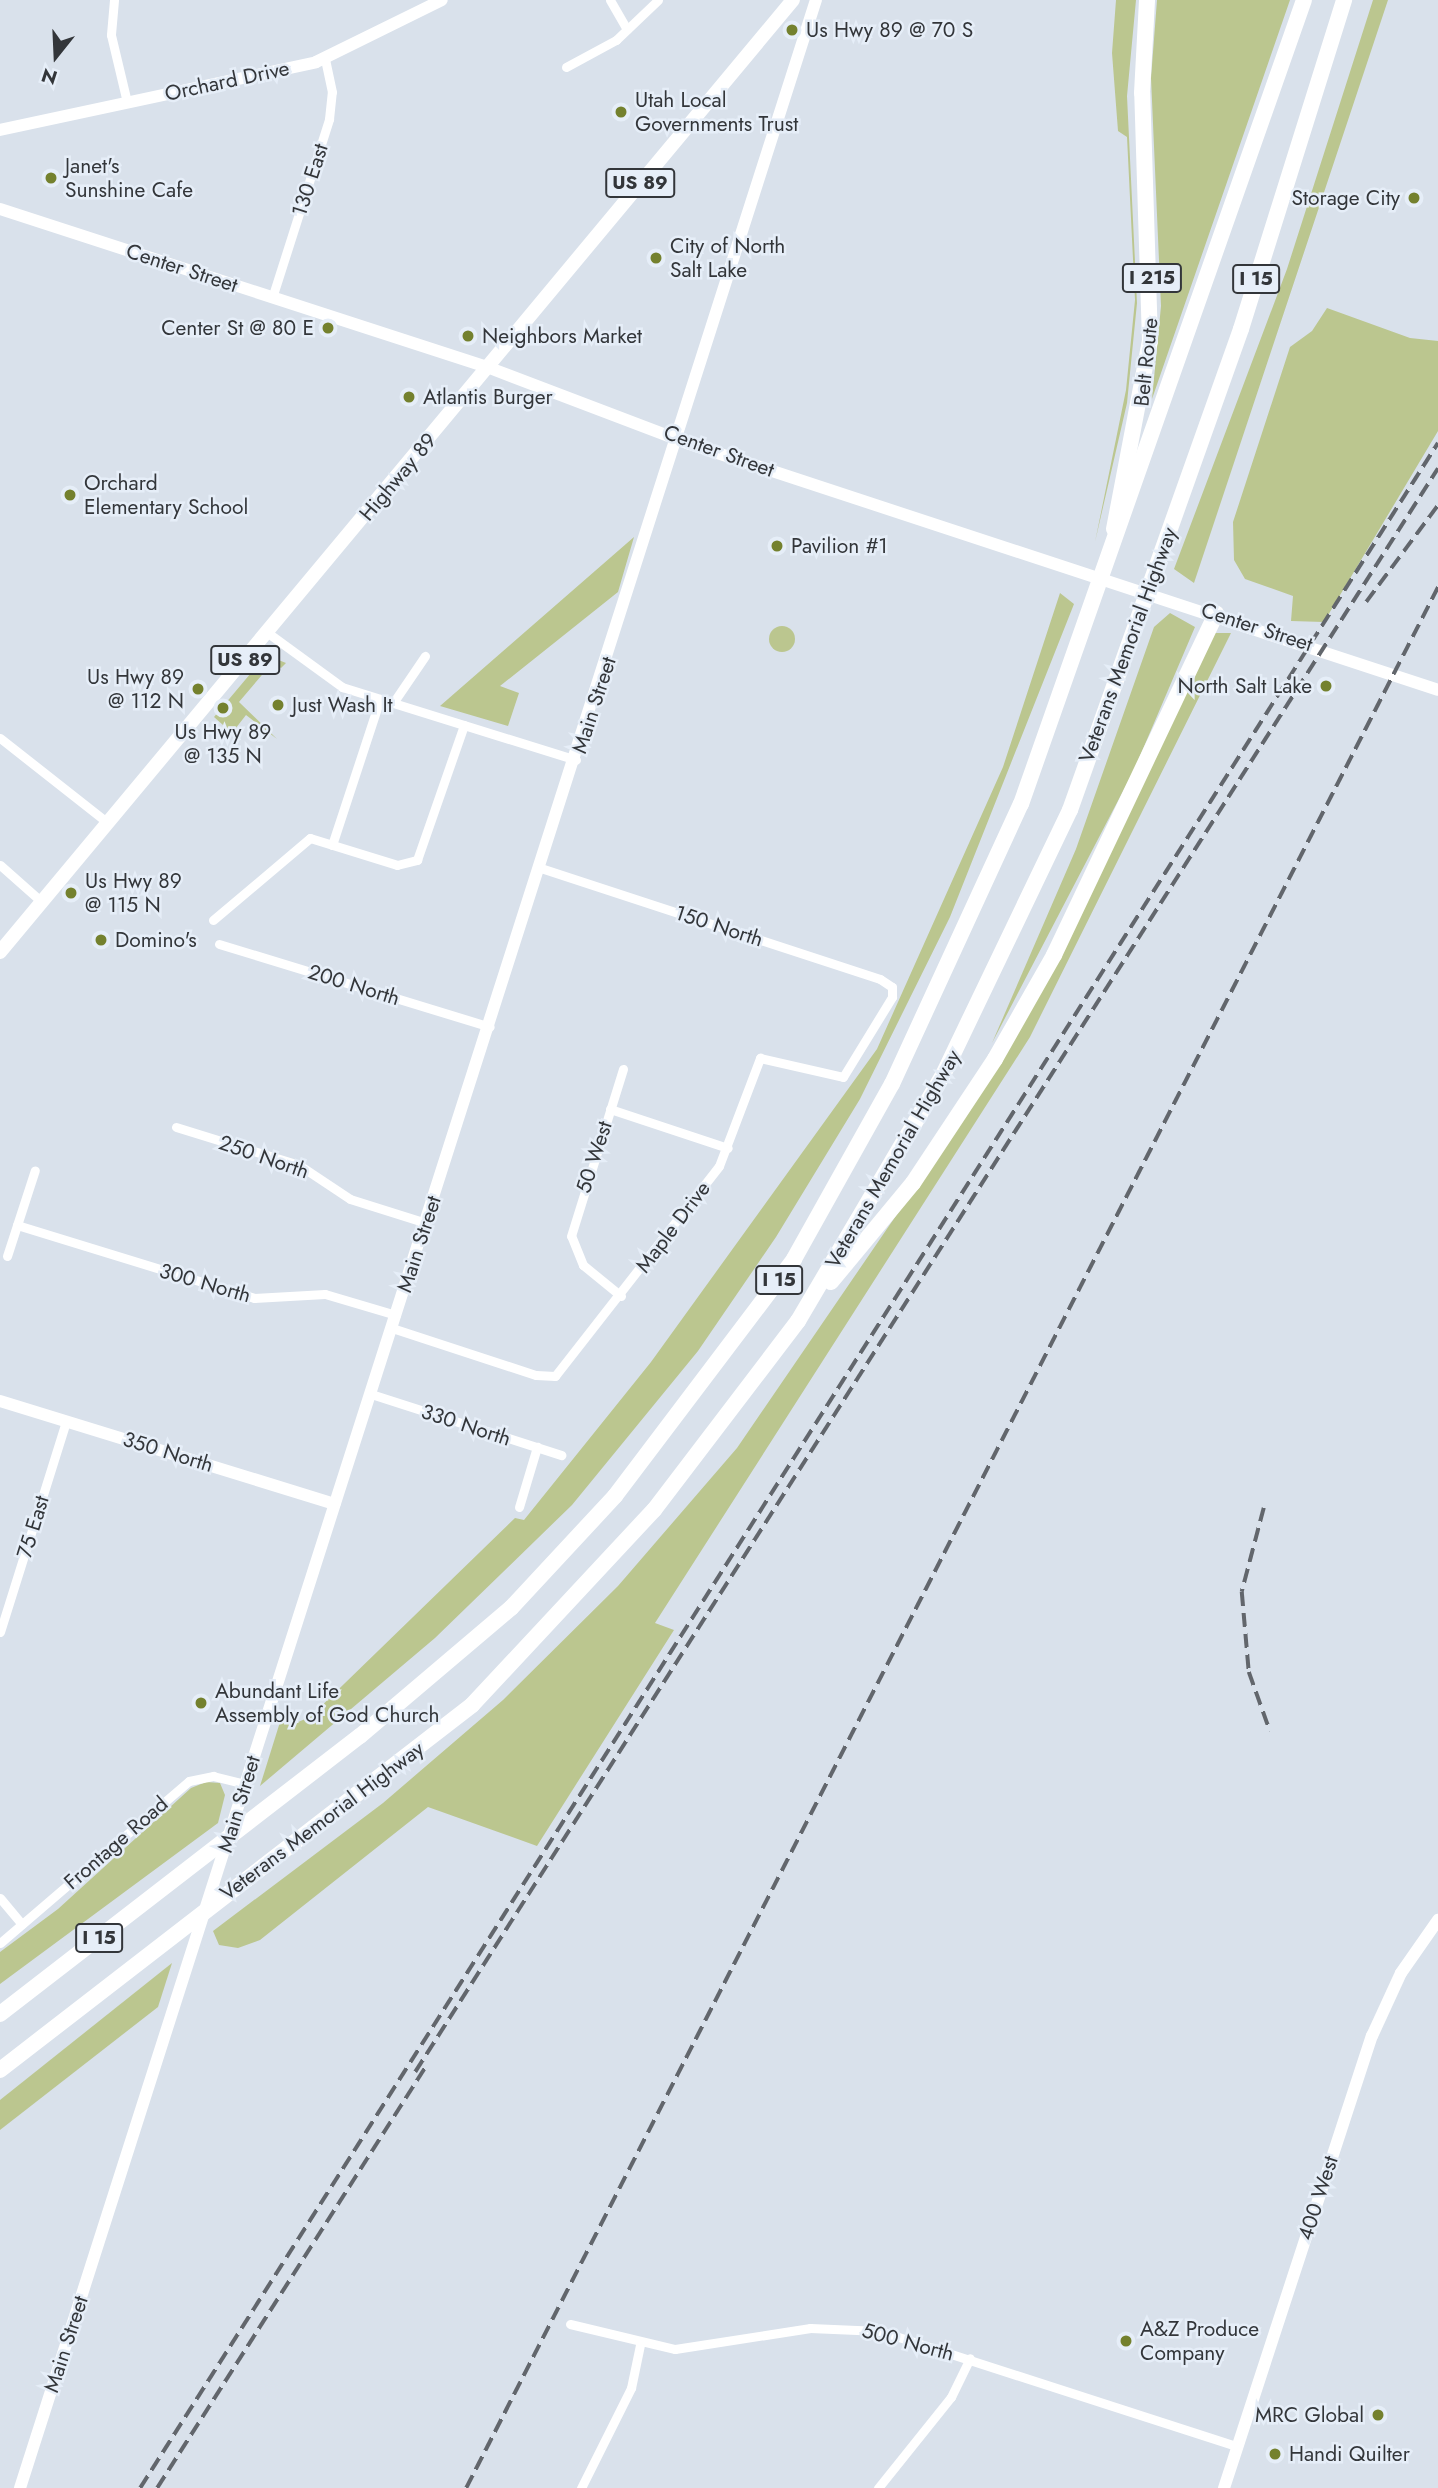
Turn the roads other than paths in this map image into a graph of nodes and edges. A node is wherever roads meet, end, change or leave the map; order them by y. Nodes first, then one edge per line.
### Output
1 (114, 0) edge
2 (442, 0) edge
3 (610, 0) edge
4 (658, 0) edge
5 (793, 0) edge
6 (816, 0) edge
7 (1147, 0) edge
8 (1304, 0) edge
9 (1344, 0) edge
10 (627, 29) junction
11 (325, 60) junction
12 (566, 67) dead end
13 (127, 103) junction
14 (0, 130) edge
15 (0, 209) edge
16 (272, 298) junction
17 (487, 366) junction
18 (678, 438) junction
19 (1112, 553) junction
20 (1216, 614) junction
21 (268, 633) junction
22 (425, 656) dead end
23 (1438, 690) edge
24 (380, 699) junction
25 (393, 703) junction
26 (464, 725) junction
27 (0, 738) edge
28 (576, 760) junction
29 (108, 823) junction
30 (332, 845) junction
31 (0, 865) edge
32 (541, 868) junction
33 (42, 902) junction
34 (213, 920) dead end
35 (219, 944) dead end
36 (0, 952) edge
37 (490, 1027) junction
38 (762, 1056) joint
39 (623, 1069) dead end
40 (610, 1109) junction
41 (176, 1127) dead end
42 (728, 1148) junction
43 (35, 1170) dead end
44 (426, 1223) junction
45 (17, 1225) junction
46 (7, 1256) dead end
47 (621, 1296) junction
48 (798, 1321) junction
49 (394, 1322) junction
50 (551, 1377) joint
51 (371, 1394) junction
52 (0, 1401) edge
53 (66, 1421) junction
54 (537, 1447) junction
55 (561, 1455) dead end
56 (335, 1504) junction
57 (519, 1507) dead end
58 (0, 1632) edge
59 (245, 1784) junction
60 (0, 1898) edge
61 (1438, 1920) edge
62 (22, 1924) junction
63 (0, 1943) edge
64 (0, 2014) edge
65 (0, 2070) edge
66 (569, 2324) dead end
67 (640, 2345) junction
68 (970, 2358) junction
69 (1237, 2446) junction
70 (20, 2488) edge
71 (581, 2488) edge
72 (878, 2488) edge
73 (1224, 2488) edge

1 - 13 street
2 - 11 street, Orchard Drive
3 - 10 street
4 - 10 street
5 - 17 main road, Highway 89 / US 89
6 - 18 street, Main Street
7 - 19 highway, Belt Route / I 215
8 - 19 highway, Veterans Memorial Highway / I 15
9 - 48 highway, Veterans Memorial Highway / I 15
10 - 12 street
11 - 13 street, Orchard Drive
11 - 16 street, 130 East
13 - 14 street, Orchard Drive
15 - 16 street, Center Street
16 - 17 street, Center Street
17 - 18 street, Center Street
17 - 21 main road, Highway 89 / US 89
18 - 20 street, Center Street
18 - 28 street, Main Street
19 - 64 highway, Veterans Memorial Highway / I 15
20 - 23 street, Center Street
20 - 48 highway
21 - 24 street
21 - 29 main road, Highway 89 / US 89
22 - 25 street
24 - 25 street
24 - 30 street
25 - 26 street
26 - 28 street
26 - 30 street
27 - 29 street
28 - 32 street, Main Street
29 - 33 main road, Highway 89 / US 89
30 - 34 street
31 - 33 street
32 - 37 street, Main Street
32 - 38 street, 150 North
33 - 36 main road, Highway 89 / US 89
35 - 37 street, 200 North
37 - 44 street, Main Street
38 - 42 street, Maple Drive
39 - 40 street, 50 West
40 - 42 street
40 - 47 street, 50 West
41 - 44 street, 250 North
42 - 47 street, Maple Drive
43 - 45 street
44 - 49 street, Main Street
45 - 46 street
45 - 49 street, 300 North
47 - 50 street, Maple Drive
48 - 65 highway, Veterans Memorial Highway / I 15
49 - 50 street, 300 North
49 - 51 street, Main Street
51 - 54 street, 330 North
51 - 56 street, Main Street
52 - 53 street, 350 North
53 - 56 street, 350 North
53 - 58 street, 75 East
54 - 55 street, 330 North
54 - 57 street
56 - 59 street, Main Street
59 - 62 street, Frontage Road
59 - 70 street, Main Street
60 - 62 street
61 - 69 street, 400 West
62 - 63 street, Frontage Road
66 - 67 street, 500 North
67 - 68 street, 500 North
67 - 71 street
68 - 69 street, 500 North
68 - 72 street
69 - 73 street, 400 West

